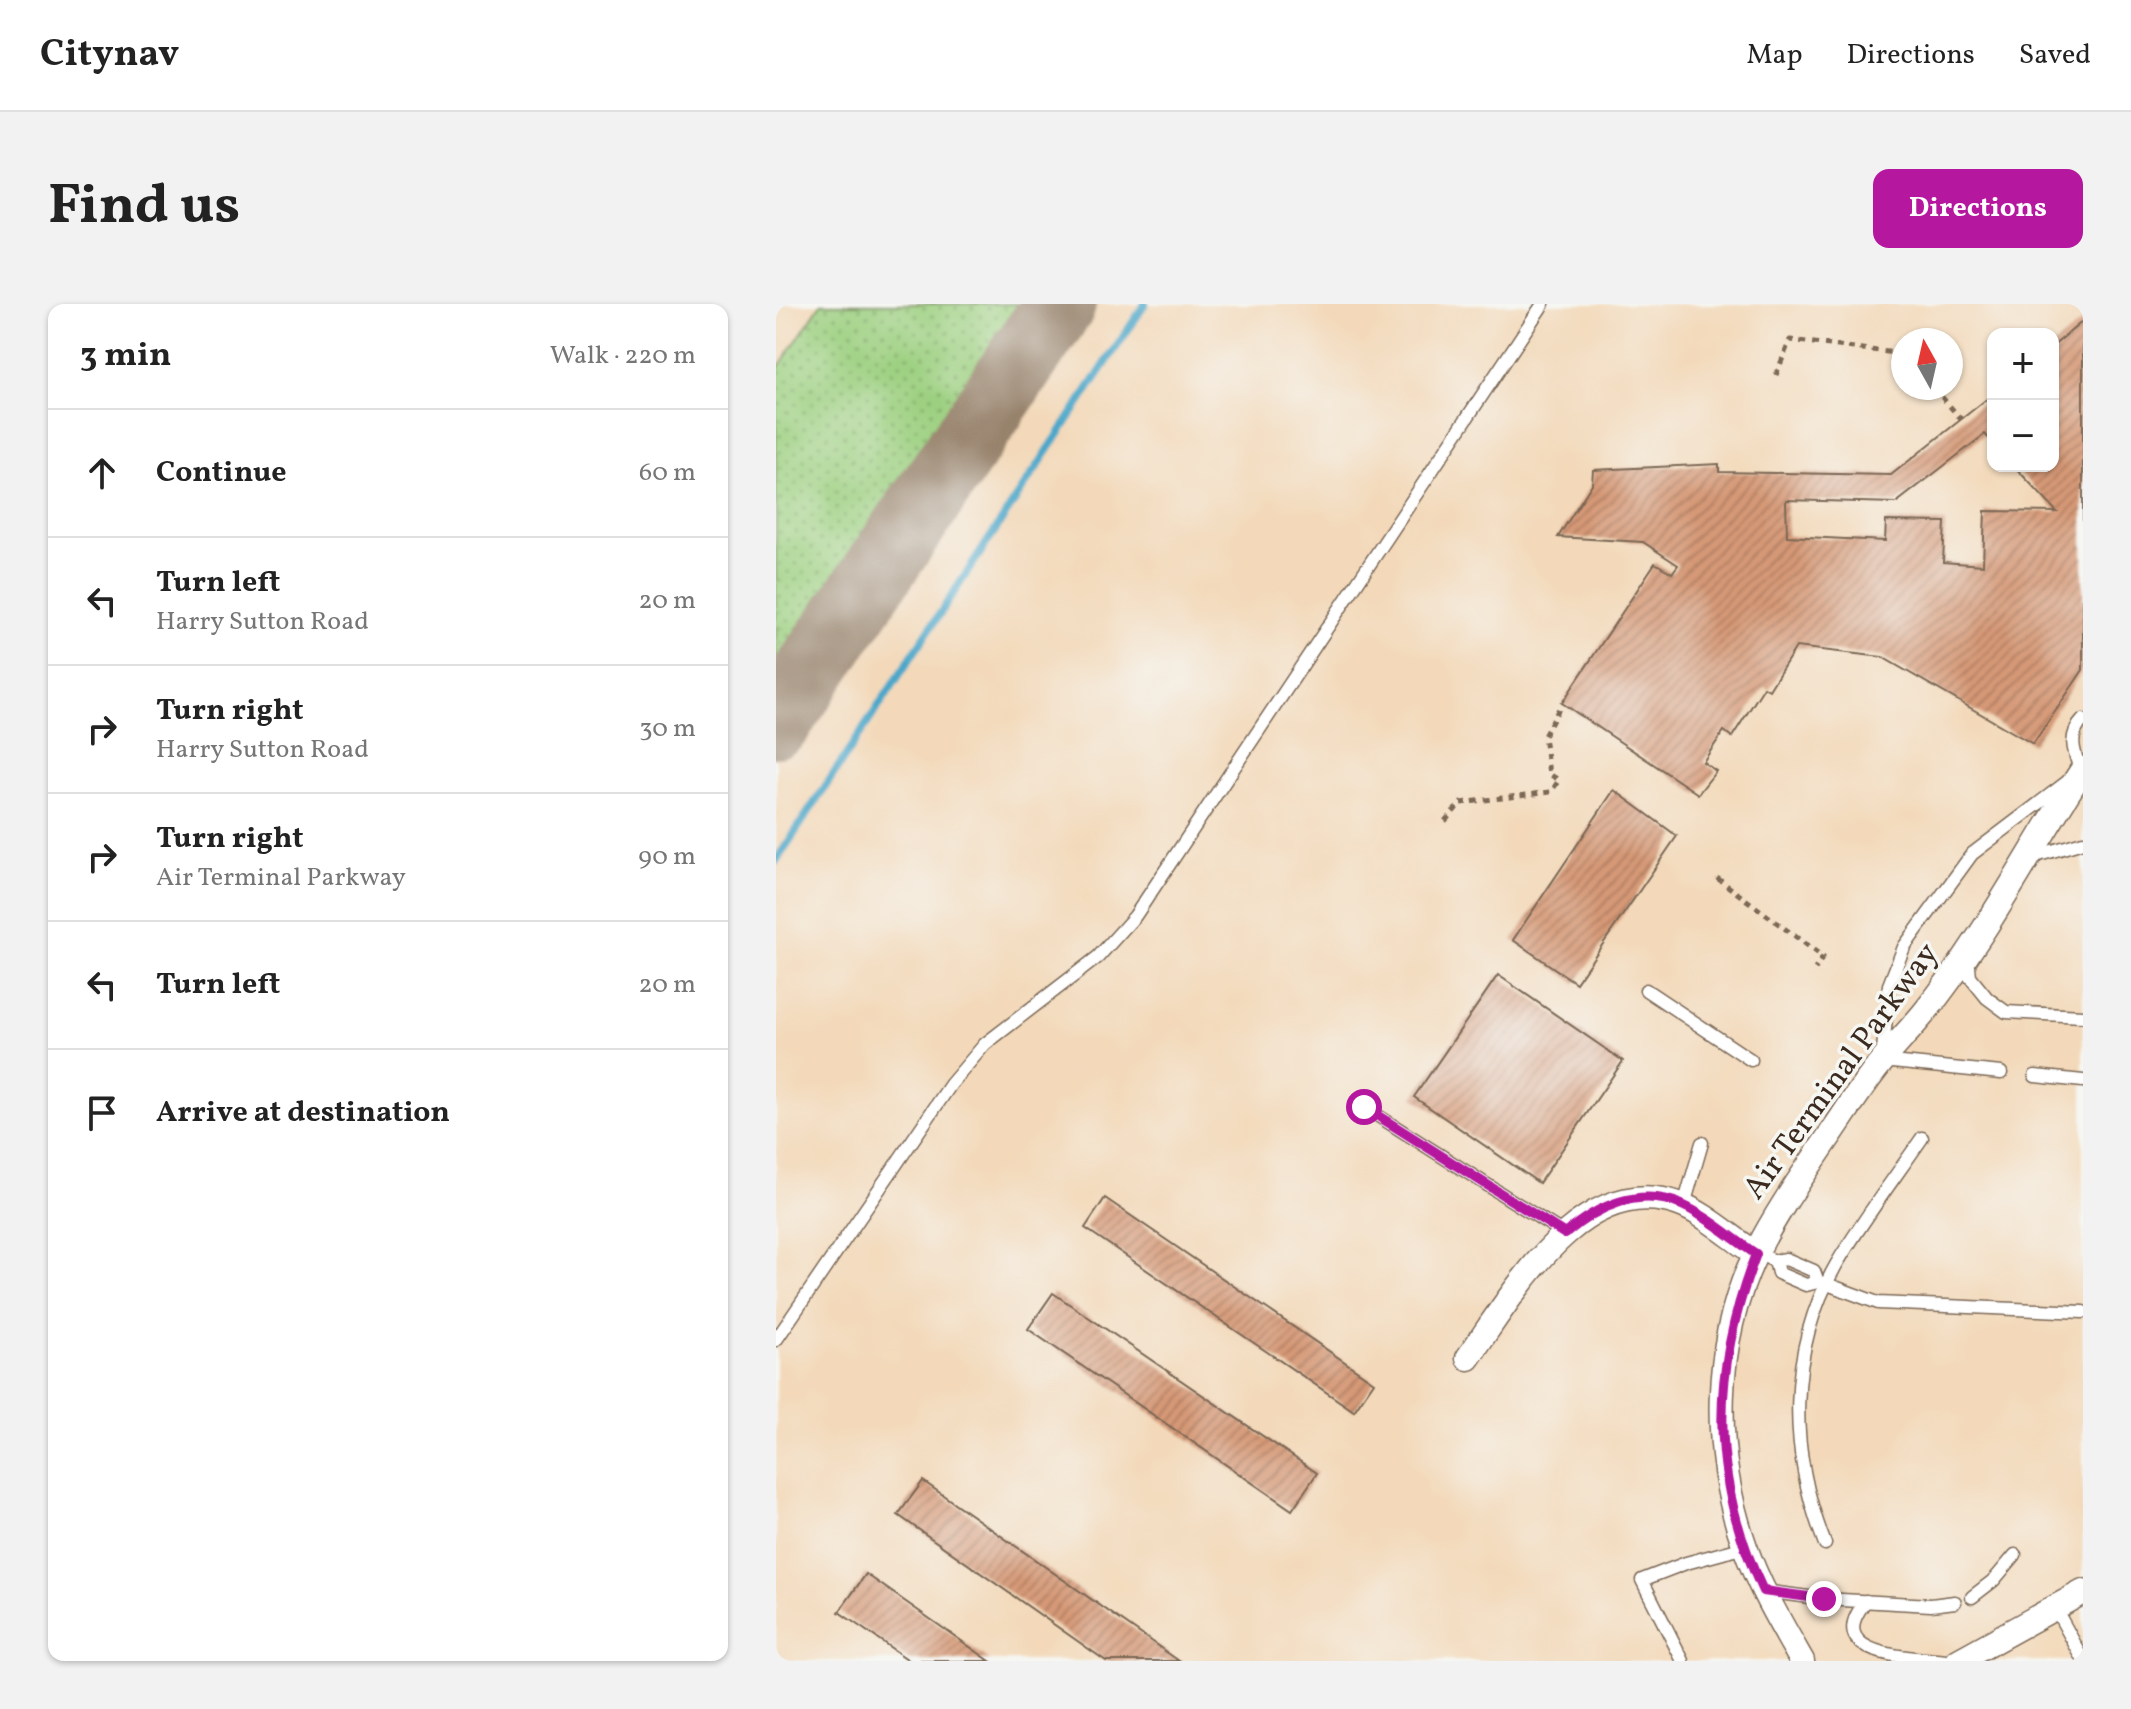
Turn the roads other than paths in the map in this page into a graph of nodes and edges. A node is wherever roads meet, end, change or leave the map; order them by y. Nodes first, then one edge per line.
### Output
1 (1543, 304) edge
2 (2083, 720) edge
3 (2082, 771) edge
4 (2083, 842) edge
5 (2027, 858) junction
6 (1967, 953) junction
7 (1646, 990) dead end
8 (2083, 1016) edge
9 (1751, 1060) dead end
10 (1882, 1061) junction
11 (2001, 1073) dead end
12 (2035, 1076) dead end
13 (2083, 1081) edge
14 (1364, 1107) dead end
15 (1922, 1138) dead end
16 (1702, 1143) dead end
17 (1684, 1205) junction
18 (1565, 1234) junction
19 (1765, 1257) junction
20 (1823, 1283) junction
21 (2083, 1312) edge
22 (776, 1340) edge
23 (1468, 1358) dead end
24 (1825, 1544) dead end
25 (1745, 1547) junction
26 (2015, 1555) dead end
27 (1763, 1591) junction
28 (2083, 1592) edge
29 (1972, 1597) dead end
30 (1866, 1601) junction
31 (1955, 1602) dead end
32 (2055, 1608) junction
33 (2083, 1659) edge
34 (1683, 1661) edge
35 (1802, 1661) edge
36 (1946, 1661) edge
37 (1958, 1661) edge

1 - 22 lane
2 - 3 lane
3 - 5 street, Air Terminal Parkway
3 - 10 lane
4 - 5 lane
5 - 6 street, Air Terminal Parkway
6 - 8 lane
6 - 10 street, Air Terminal Parkway
7 - 9 lane
10 - 11 lane
10 - 19 street, Air Terminal Parkway
12 - 13 lane
14 - 18 lane
15 - 20 lane
16 - 17 lane
17 - 18 street
17 - 19 street
18 - 23 street
19 - 20 lane
19 - 25 street, Air Terminal Parkway
20 - 21 lane
20 - 24 lane
25 - 27 street, Air Terminal Parkway
25 - 34 lane
26 - 29 lane
27 - 30 lane
27 - 35 street, Air Terminal Parkway
28 - 32 street
30 - 31 lane
30 - 36 lane
32 - 33 lane
32 - 37 street

